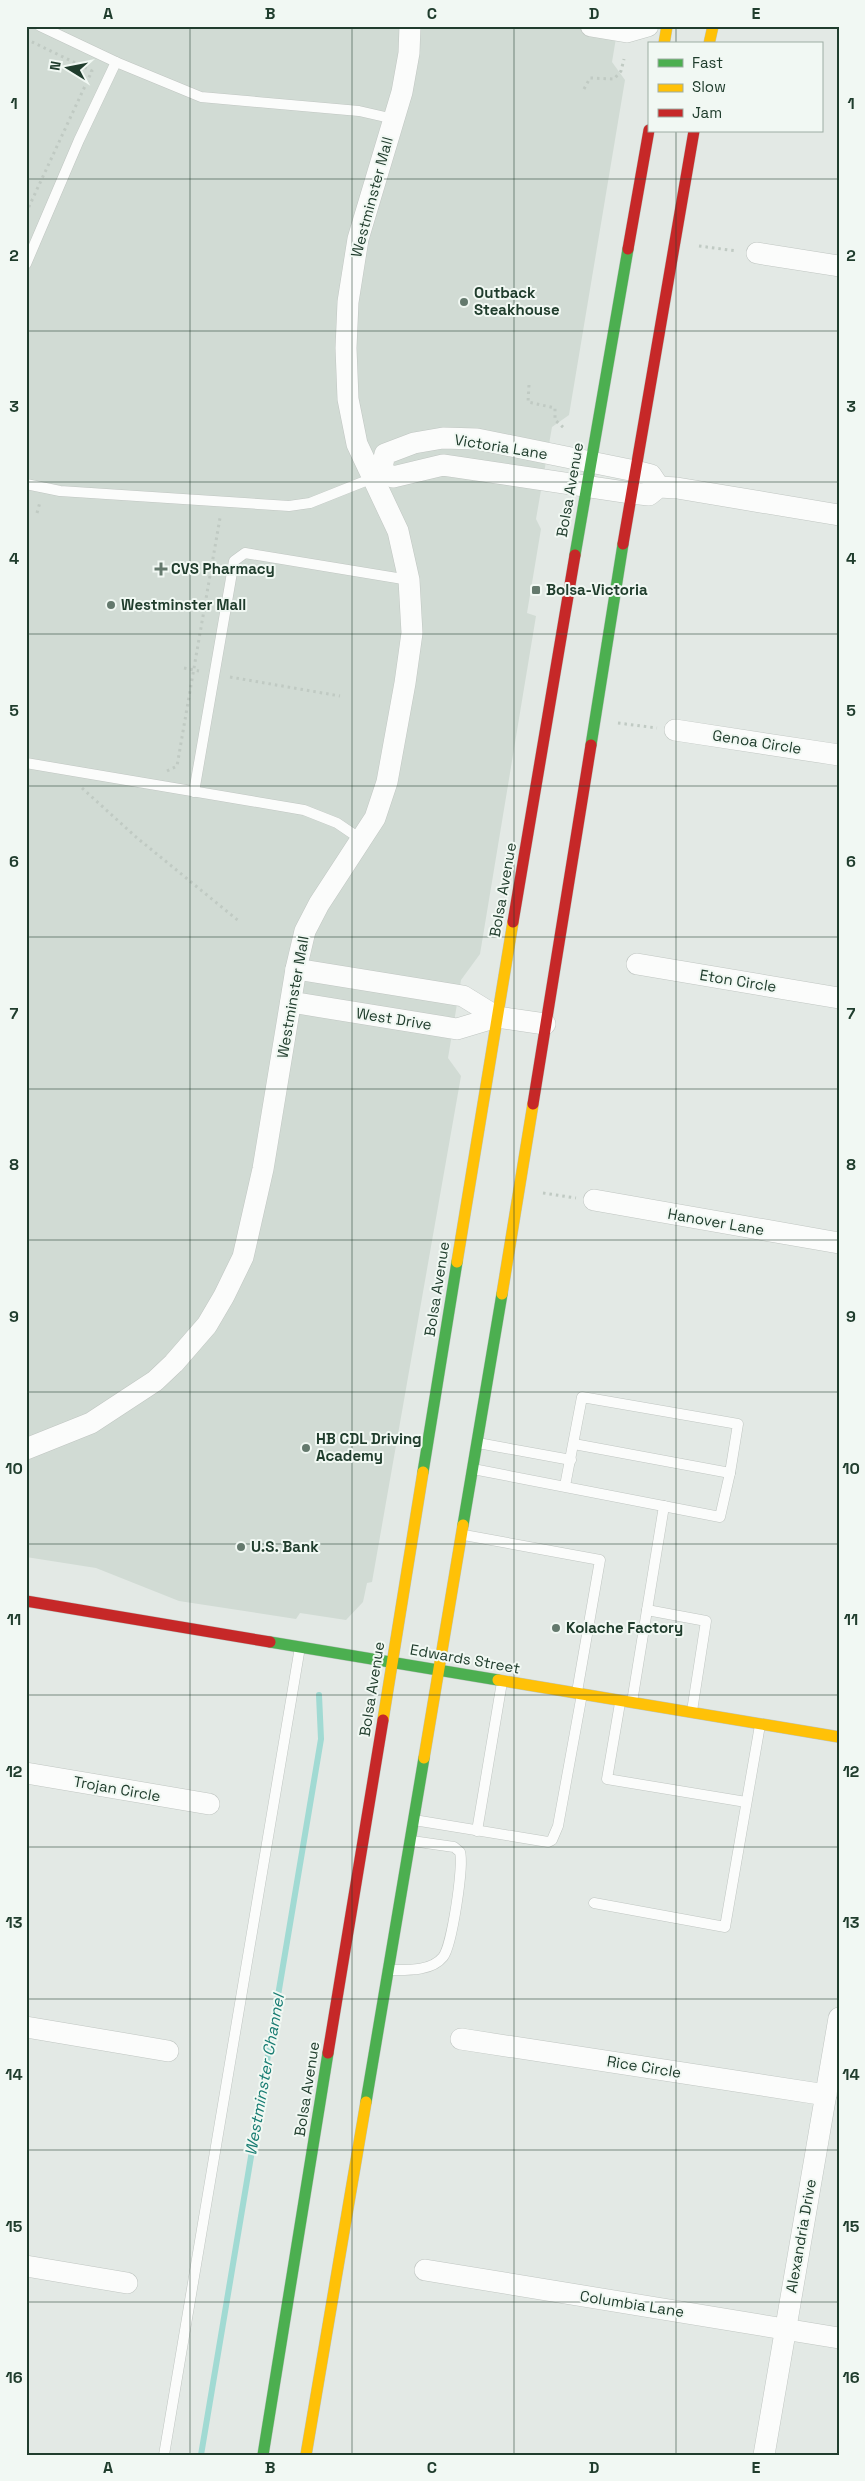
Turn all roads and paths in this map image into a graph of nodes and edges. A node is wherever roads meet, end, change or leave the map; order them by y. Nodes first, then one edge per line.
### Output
1 (40, 26) edge
2 (410, 26) edge
3 (591, 26) edge
4 (648, 26) edge
5 (667, 26) edge
6 (26, 39) edge
7 (664, 42) edge
8 (624, 60) dead end
9 (116, 62) junction
10 (584, 89) dead end
11 (394, 120) junction
12 (649, 132) edge
13 (694, 132) edge
14 (26, 213) edge
15 (699, 246) dead end
16 (757, 253) joint
17 (26, 264) edge
18 (839, 266) edge
19 (529, 385) dead end
20 (564, 428) dead end
21 (590, 462) junction
22 (635, 471) junction
23 (377, 474) junction
24 (26, 484) edge
25 (659, 487) junction
26 (586, 488) junction
27 (632, 494) junction
28 (40, 502) dead end
29 (37, 513) dead end
30 (839, 515) edge
31 (220, 518) dead end
32 (409, 580) junction
33 (184, 668) dead end
34 (193, 670) junction
35 (199, 671) dead end
36 (230, 677) dead end
37 (340, 696) dead end
38 (617, 723) dead end
39 (675, 730) joint
40 (839, 755) edge
41 (26, 763) edge
42 (164, 773) dead end
43 (80, 786) dead end
44 (194, 792) junction
45 (362, 840) junction
46 (240, 922) dead end
47 (637, 964) dead end
48 (296, 969) junction
49 (839, 998) edge
50 (291, 1002) junction
51 (497, 1017) junction
52 (545, 1024) junction
53 (537, 1192) dead end
54 (594, 1200) joint
55 (839, 1243) edge
56 (476, 1442) junction
57 (574, 1444) junction
58 (26, 1449) edge
59 (571, 1460) junction
60 (472, 1468) junction
61 (730, 1473) junction
62 (565, 1486) junction
63 (664, 1506) junction
64 (461, 1535) junction
65 (26, 1601) edge
66 (647, 1610) junction
67 (300, 1647) junction
68 (392, 1662) junction
69 (438, 1670) junction
70 (502, 1681) junction
71 (580, 1694) junction
72 (626, 1702) junction
73 (692, 1712) junction
74 (760, 1724) junction
75 (839, 1737) edge
76 (26, 1774) edge
77 (746, 1802) junction
78 (209, 1804) dead end
79 (412, 1820) junction
80 (477, 1831) junction
81 (409, 1841) junction
82 (594, 1904) dead end
83 (388, 1970) junction
84 (839, 2018) edge
85 (26, 2027) edge
86 (462, 2038) dead end
87 (168, 2051) dead end
88 (826, 2095) junction
89 (26, 2266) edge
90 (425, 2270) dead end
91 (127, 2283) dead end
92 (785, 2330) junction
93 (839, 2338) edge
94 (164, 2455) edge
95 (263, 2455) edge
96 (306, 2455) edge
97 (764, 2455) edge

1 - 9 lane
2 - 11 street, Westminster Mall
3 - 4 street
5 - 7 main road
6 - 14 path
8 - 10 path
9 - 11 lane
9 - 17 lane
11 - 23 street, Westminster Mall
12 - 21 main road, Bolsa Avenue
13 - 22 main road
15 - 16 path
16 - 18 street
19 - 20 path
21 - 22 street, Victoria Lane
21 - 23 street, Victoria Lane
21 - 26 main road, Bolsa Avenue
22 - 25 street, Victoria Lane
22 - 27 main road
23 - 24 lane
23 - 26 street, Victoria Lane
23 - 32 street, Westminster Mall
25 - 27 street, Victoria Lane
25 - 30 street, Victoria Lane
26 - 27 street, Victoria Lane
26 - 51 main road, Bolsa Avenue
27 - 52 main road
28 - 29 path
31 - 34 path
32 - 44 lane
32 - 45 street, Westminster Mall
33 - 34 path
34 - 35 path
34 - 42 path
36 - 37 path
38 - 39 path
39 - 40 street, Genoa Circle
41 - 44 lane
43 - 46 path
44 - 45 lane
45 - 48 street, Westminster Mall
47 - 49 street, Eton Circle
48 - 50 street, Westminster Mall
48 - 51 street, West Drive
50 - 51 street, West Drive
50 - 58 street, Westminster Mall
51 - 52 street, West Drive
51 - 68 main road, Bolsa Avenue
52 - 56 main road
53 - 54 path
54 - 55 street, Hanover Lane
56 - 59 lane
56 - 60 main road
57 - 59 lane
57 - 61 lane
57 - 61 lane
59 - 62 lane
60 - 62 lane
60 - 64 main road
61 - 63 lane
62 - 63 lane
63 - 66 lane
64 - 69 main road
64 - 71 lane
65 - 67 main road, Edwards Street
66 - 72 lane
66 - 73 lane
67 - 68 main road, Edwards Street
67 - 94 lane
68 - 69 main road, Edwards Street
68 - 95 main road, Bolsa Avenue
69 - 70 main road, Edwards Street
69 - 79 main road
70 - 71 main road, Edwards Street
70 - 80 lane
71 - 72 main road, Edwards Street
71 - 80 lane
72 - 73 main road, Edwards Street
72 - 77 lane
73 - 74 main road, Edwards Street
74 - 75 main road, Edwards Street
74 - 77 lane
76 - 78 street, Trojan Circle
77 - 82 lane
79 - 80 lane
79 - 81 main road
81 - 83 main road
81 - 83 lane
83 - 96 main road
84 - 88 street, Alexandria Drive
85 - 87 street
86 - 88 street, Rice Circle
88 - 92 street, Alexandria Drive
89 - 91 street
90 - 92 street, Columbia Lane
92 - 93 street, Columbia Lane
92 - 97 street, Alexandria Drive

